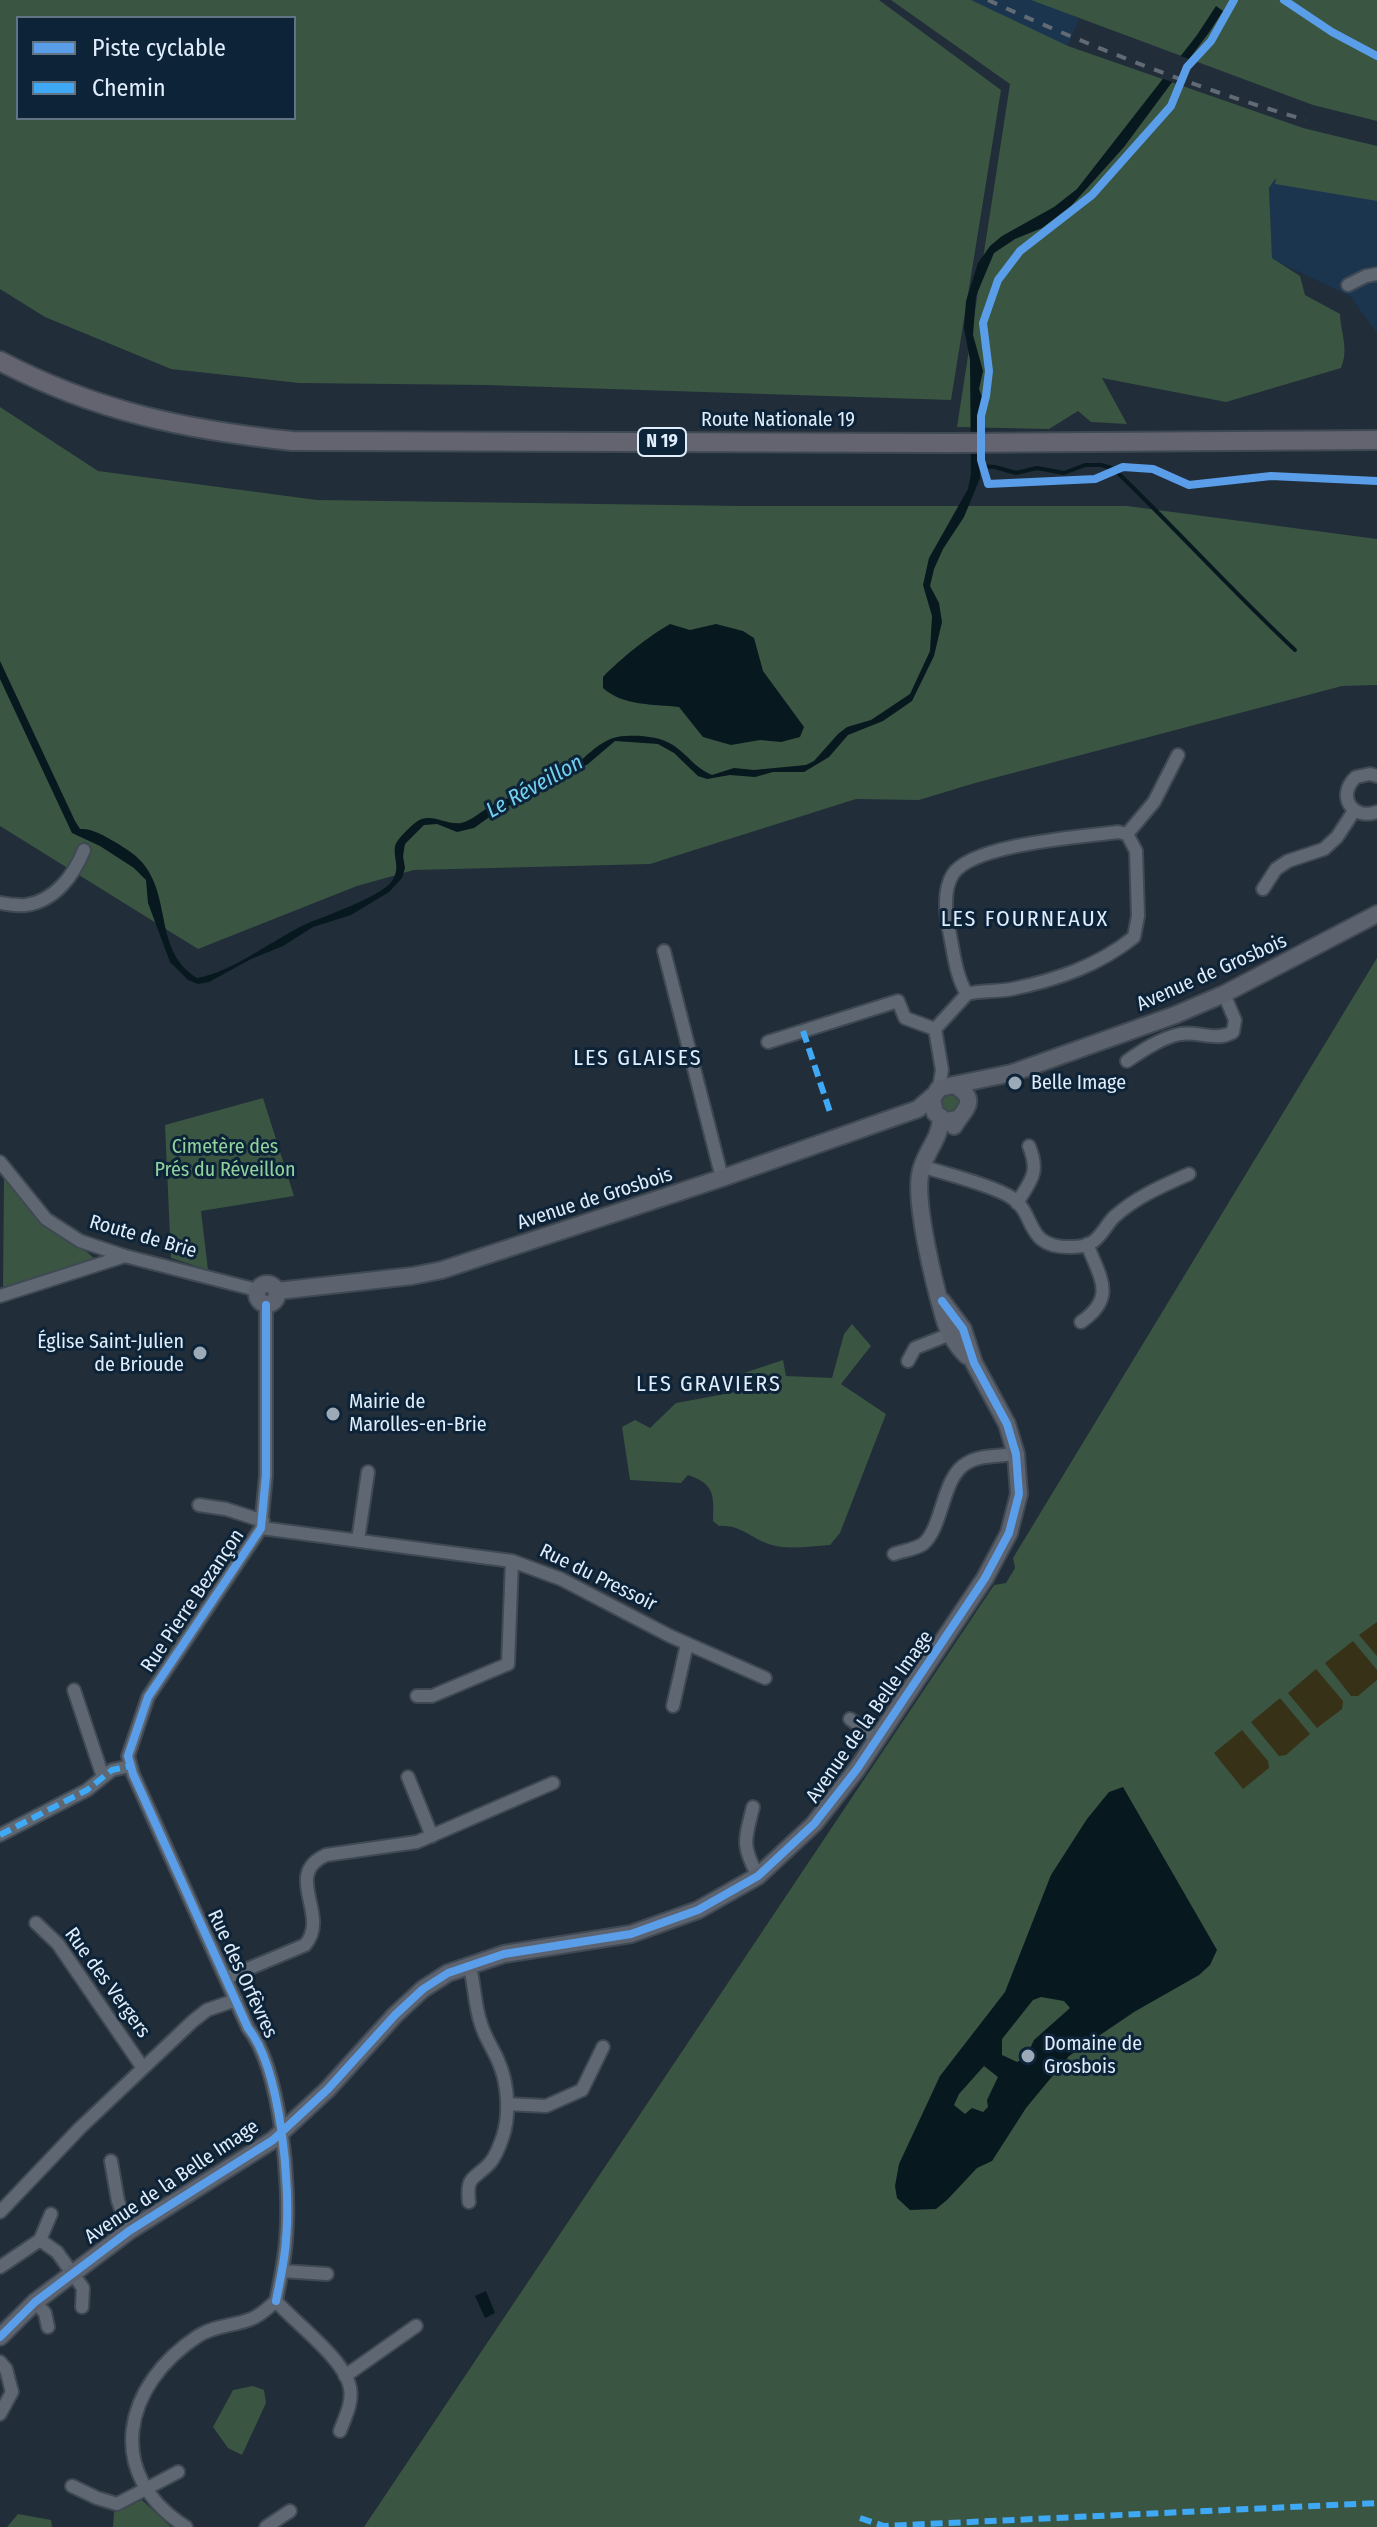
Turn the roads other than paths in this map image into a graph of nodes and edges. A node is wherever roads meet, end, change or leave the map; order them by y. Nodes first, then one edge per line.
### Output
1 (1377, 274) edge
2 (1348, 285) dead end
3 (0, 361) edge
4 (1377, 440) edge
5 (1178, 755) dead end
6 (1377, 776) edge
7 (1354, 811) junction
8 (1374, 816) edge
9 (1127, 834) junction
10 (84, 850) dead end
11 (1263, 889) dead end
12 (0, 903) edge
13 (1377, 914) edge
14 (664, 951) dead end
15 (967, 994) junction
16 (1224, 994) junction
17 (935, 1029) junction
18 (768, 1042) dead end
19 (1127, 1061) dead end
20 (1012, 1073) junction
21 (944, 1085) junction
22 (968, 1102) junction
23 (918, 1109) junction
24 (945, 1117) junction
25 (1029, 1146) dead end
26 (0, 1162) edge
27 (926, 1167) junction
28 (1189, 1174) dead end
29 (722, 1178) junction
30 (1017, 1203) junction
31 (1087, 1244) junction
32 (125, 1256) junction
33 (267, 1295) junction
34 (0, 1296) edge
35 (1081, 1322) dead end
36 (957, 1332) junction
37 (908, 1361) dead end
38 (1016, 1454) junction
39 (368, 1472) dead end
40 (199, 1505) dead end
41 (262, 1524) junction
42 (358, 1540) junction
43 (894, 1554) dead end
44 (512, 1561) junction
45 (687, 1644) junction
46 (765, 1678) dead end
47 (74, 1690) dead end
48 (417, 1696) dead end
49 (673, 1706) dead end
50 (850, 1719) dead end
51 (877, 1739) junction
52 (130, 1766) junction
53 (103, 1777) junction
54 (408, 1777) dead end
55 (553, 1783) dead end
56 (753, 1807) dead end
57 (0, 1835) edge
58 (432, 1836) junction
59 (758, 1876) junction
60 (36, 1923) dead end
61 (469, 1964) junction
62 (226, 1978) junction
63 (236, 2000) junction
64 (603, 2047) dead end
65 (143, 2068) junction
66 (507, 2104) junction
67 (280, 2133) junction
68 (111, 2161) dead end
69 (469, 2202) dead end
70 (0, 2212) edge
71 (51, 2214) dead end
72 (129, 2231) junction
73 (40, 2240) junction
74 (0, 2267) edge
75 (282, 2271) junction
76 (72, 2274) junction
77 (327, 2274) dead end
78 (276, 2301) junction
79 (35, 2302) junction
80 (82, 2307) dead end
81 (416, 2326) dead end
82 (48, 2327) dead end
83 (0, 2337) edge
84 (0, 2362) edge
85 (345, 2376) junction
86 (0, 2414) edge
87 (340, 2431) dead end
88 (178, 2472) dead end
89 (72, 2486) dead end
90 (146, 2489) junction
91 (290, 2511) dead end
92 (186, 2527) edge
93 (266, 2527) edge

1 - 2 street
3 - 4 main road, Route Nationale 19 / N 19
5 - 9 street
6 - 7 street
7 - 8 street
7 - 11 street
9 - 15 street
9 - 15 street
10 - 12 street
13 - 16 street, Avenue de Grosbois
14 - 29 street
15 - 17 street
16 - 19 street
16 - 20 street, Avenue de Grosbois
17 - 18 street
17 - 21 street
20 - 21 street, Avenue de Grosbois
20 - 22 street, Avenue de Grosbois
21 - 22 street
21 - 23 street, Avenue de Grosbois
21 - 24 street
22 - 24 street
23 - 24 street
23 - 29 street, Avenue de Grosbois
24 - 27 street, Avenue de la Belle Image
25 - 30 street
26 - 32 street, Route de Brie
27 - 30 street
27 - 36 street, Avenue de la Belle Image
28 - 31 street
29 - 33 street, Avenue de Grosbois
30 - 31 street
31 - 35 street
32 - 33 street, Route de Brie
32 - 34 street
33 - 41 street, Rue Pierre Bezançon
36 - 37 street
36 - 38 street, Avenue de la Belle Image
38 - 43 street
38 - 51 street, Avenue de la Belle Image
39 - 42 street
40 - 41 street, Rue du Pressoir
41 - 42 street, Rue du Pressoir
41 - 52 street, Rue Pierre Bezançon
42 - 44 street, Rue du Pressoir
44 - 45 street, Rue du Pressoir
44 - 48 street
45 - 46 street, Rue du Pressoir
45 - 49 street
47 - 53 street
50 - 51 street
51 - 59 street, Avenue de la Belle Image
52 - 53 street
52 - 62 street, Rue des Orfèvres
53 - 57 street
54 - 58 street
55 - 58 street
56 - 59 street
58 - 62 street
59 - 61 street, Avenue de la Belle Image
60 - 65 street, Rue des Vergers
61 - 66 street
61 - 67 street, Avenue de la Belle Image
62 - 63 street, Rue des Orfèvres
63 - 65 street
63 - 67 street, Rue des Orfèvres
64 - 66 street
65 - 70 street
66 - 69 street
67 - 72 street, Avenue de la Belle Image
67 - 75 street, Rue des Orfèvres
68 - 72 street
71 - 73 street
72 - 76 street, Avenue de la Belle Image
73 - 74 street
73 - 76 street
75 - 77 street
75 - 78 street, Rue des Orfèvres
76 - 79 street, Avenue de la Belle Image
76 - 80 street
78 - 85 street
78 - 90 street
79 - 82 street
79 - 83 street, Avenue de la Belle Image
81 - 85 street
84 - 86 street
85 - 87 street
88 - 90 street
89 - 90 street
90 - 92 street
91 - 93 street

